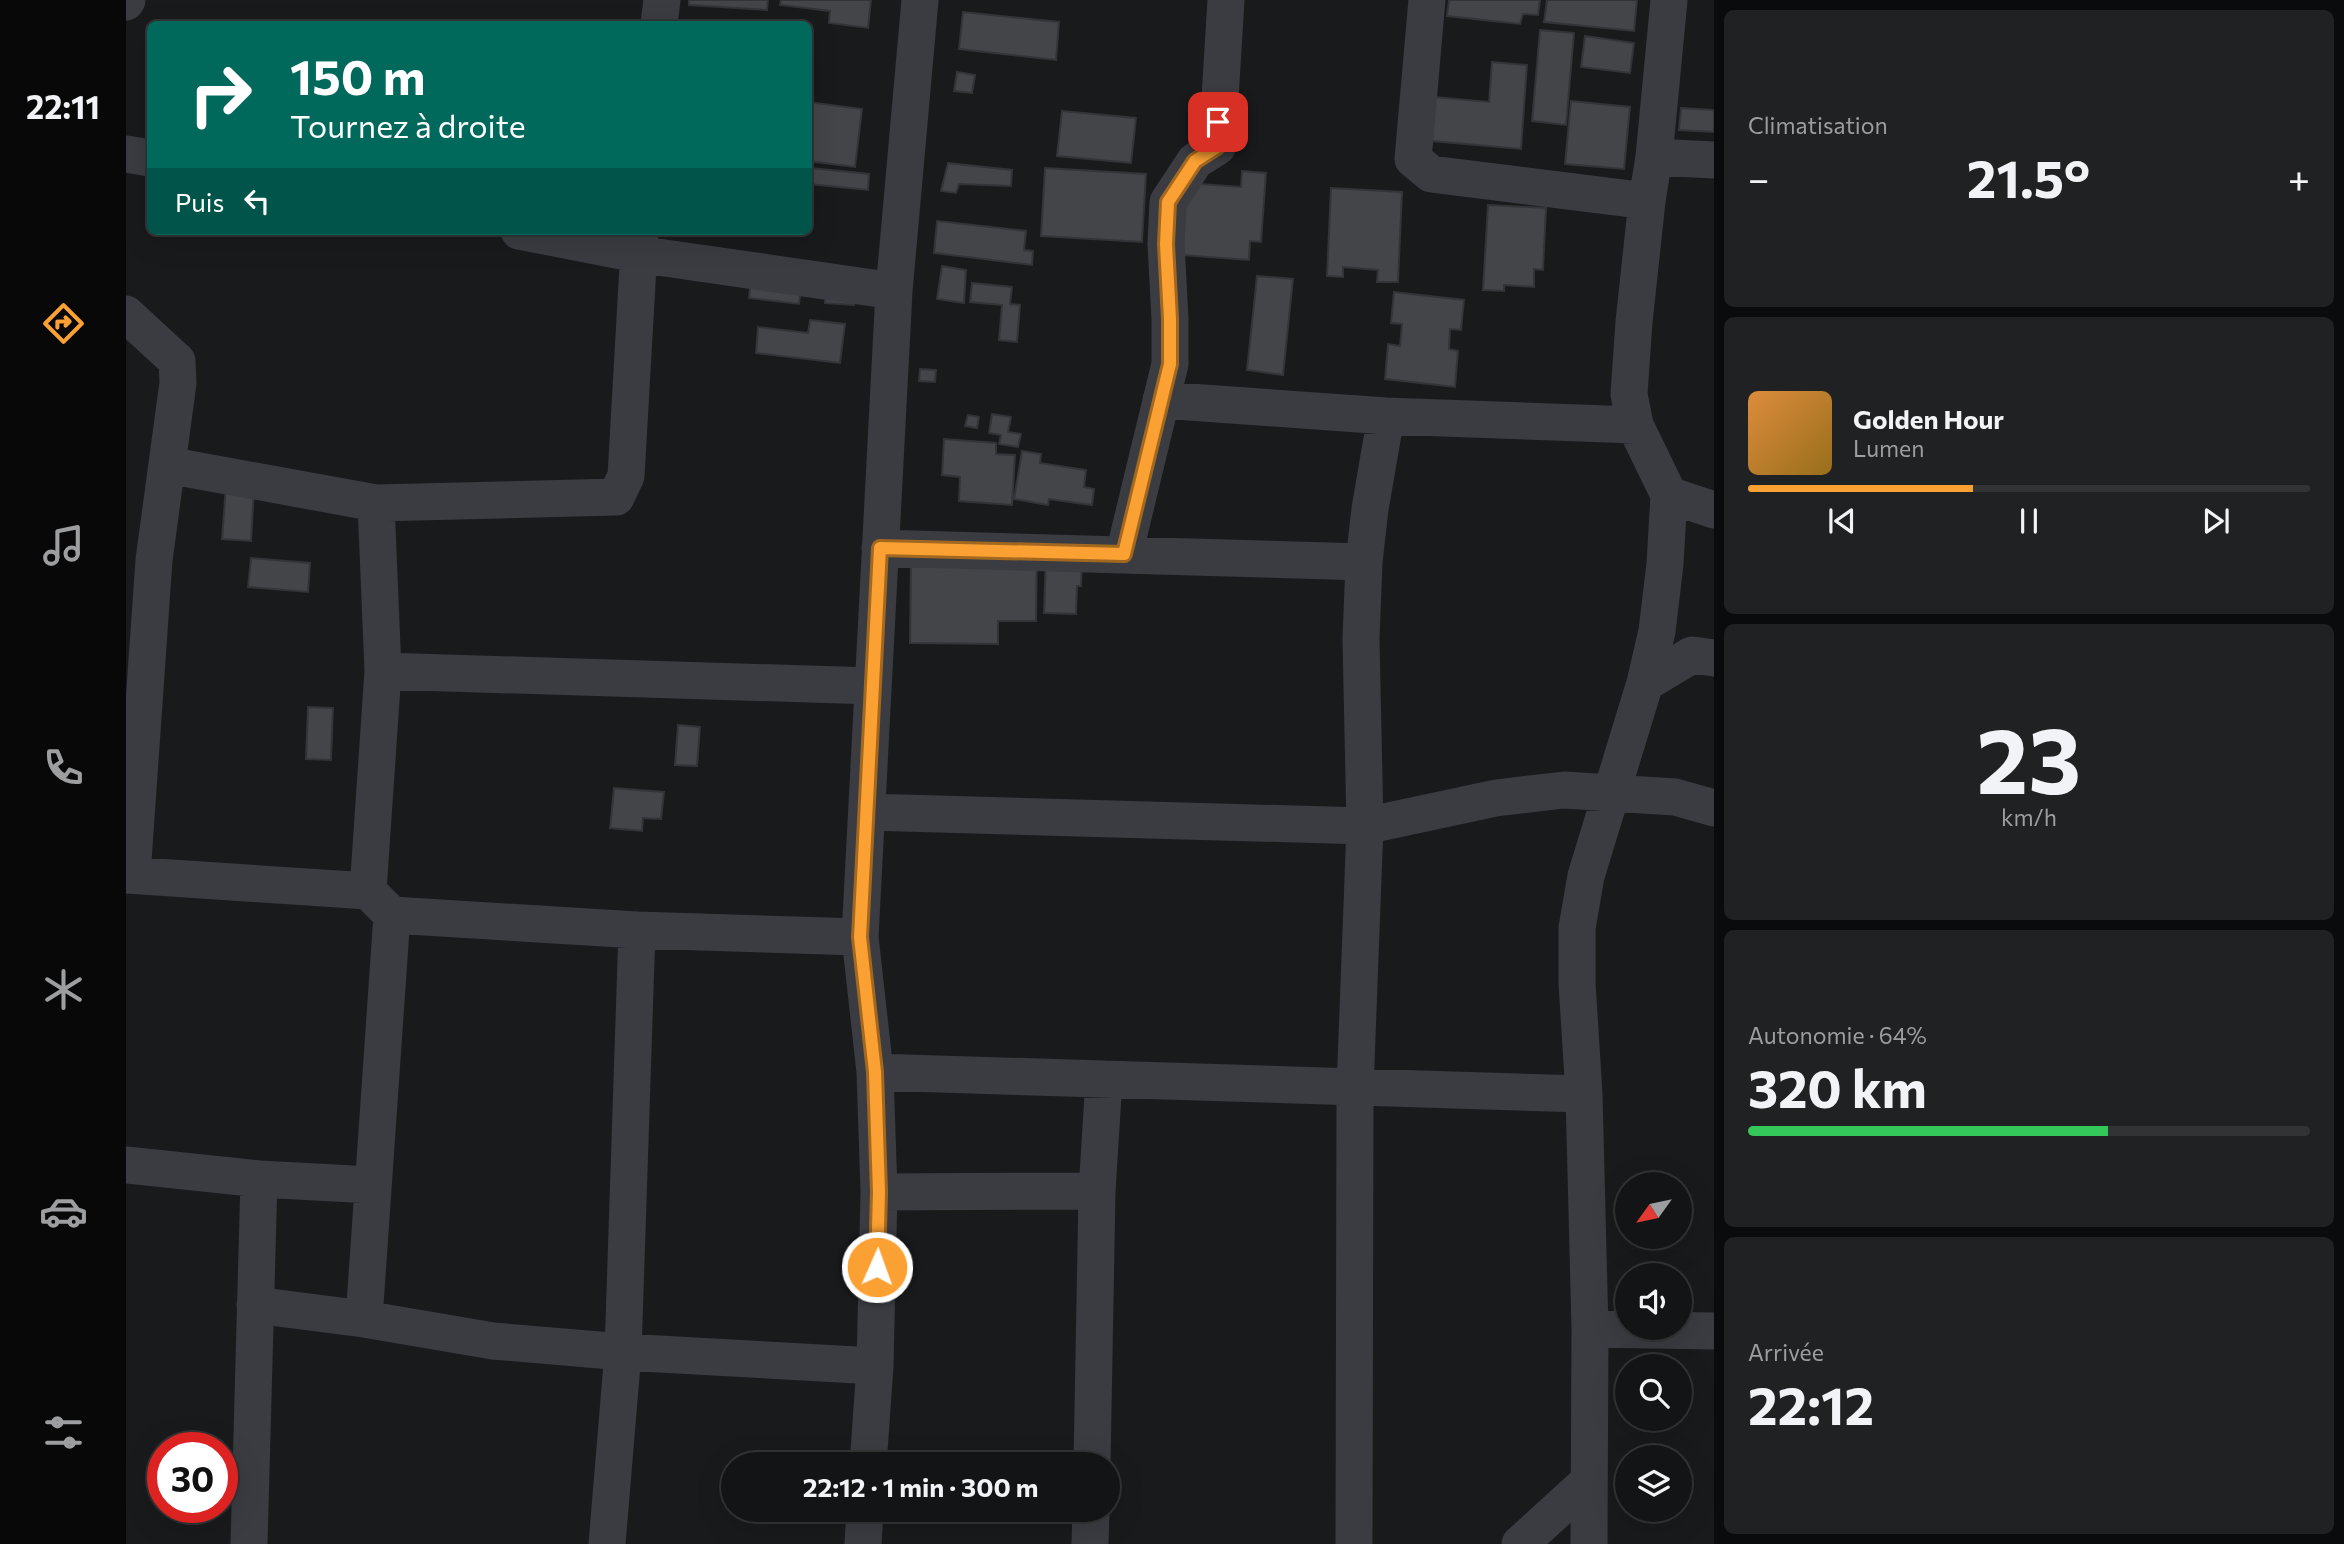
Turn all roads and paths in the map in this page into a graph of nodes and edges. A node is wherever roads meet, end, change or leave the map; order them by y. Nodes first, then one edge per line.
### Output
1 (662, 0) edge
2 (920, 0) edge
3 (1226, 0) edge
4 (1427, 0) edge
5 (1669, 0) edge
6 (659, 21) edge
7 (126, 154) edge
8 (1654, 157) junction
9 (147, 158) edge
10 (1714, 160) edge
11 (1647, 201) junction
12 (559, 235) edge
13 (638, 243) edge
14 (894, 291) junction
15 (126, 314) edge
16 (1161, 400) junction
17 (1386, 416) junction
18 (1635, 425) junction
19 (167, 465) junction
20 (1669, 495) junction
21 (376, 503) junction
22 (1714, 510) edge
23 (880, 548) junction
24 (1124, 554) junction
25 (140, 555) edge
26 (1364, 562) junction
27 (1707, 651) edge
28 (383, 670) junction
29 (1646, 683) junction
30 (873, 686) junction
31 (1614, 791) junction
32 (1714, 808) edge
33 (867, 812) junction
34 (1364, 826) junction
35 (129, 875) edge
36 (380, 903) junction
37 (637, 930) junction
38 (860, 937) junction
39 (875, 1072) junction
40 (1104, 1079) junction
41 (1355, 1088) junction
42 (1584, 1094) junction
43 (126, 1165) edge
44 (259, 1180) junction
45 (372, 1185) junction
46 (1097, 1191) junction
47 (879, 1192) junction
48 (255, 1305) junction
49 (364, 1319) junction
50 (1590, 1329) junction
51 (1714, 1331) edge
52 (623, 1352) junction
53 (875, 1366) junction
54 (869, 1452) edge
55 (1092, 1452) edge
56 (1588, 1482) junction
57 (864, 1522) edge
58 (1091, 1522) edge
59 (249, 1544) edge
60 (607, 1544) edge
61 (863, 1544) edge
62 (1090, 1544) edge
63 (1354, 1544) edge
64 (1520, 1544) edge
65 (1589, 1544) edge

1 - 6 street
2 - 14 street
3 - 16 street
4 - 11 street
5 - 8 street
7 - 9 street
8 - 10 street
8 - 11 street
11 - 18 street
12 - 13 street
13 - 14 street
13 - 21 street
14 - 23 street
15 - 19 street
16 - 17 street
16 - 24 street
17 - 18 street
17 - 26 street
18 - 20 street
19 - 21 street
19 - 25 street
20 - 22 street
20 - 29 street
21 - 28 street
23 - 24 street
23 - 30 street
24 - 26 street
25 - 35 street
26 - 34 street
27 - 29 street
28 - 30 street
28 - 36 street
29 - 31 street
30 - 33 street
31 - 32 street
31 - 34 street
31 - 42 street
33 - 34 street
33 - 38 street
34 - 41 street
35 - 36 street
36 - 37 street
36 - 45 street
37 - 38 street
37 - 52 street
38 - 39 street
39 - 40 street
39 - 47 street
40 - 41 street
40 - 46 street
41 - 42 street
41 - 63 street
42 - 50 street
43 - 44 street
44 - 45 street
44 - 48 street
45 - 49 street
46 - 47 street
46 - 55 street
47 - 53 street
48 - 49 street
48 - 59 street
49 - 52 street
50 - 51 street
50 - 56 street
52 - 53 street
52 - 60 street
53 - 54 street
56 - 64 street
56 - 65 street
57 - 61 street
58 - 62 street

